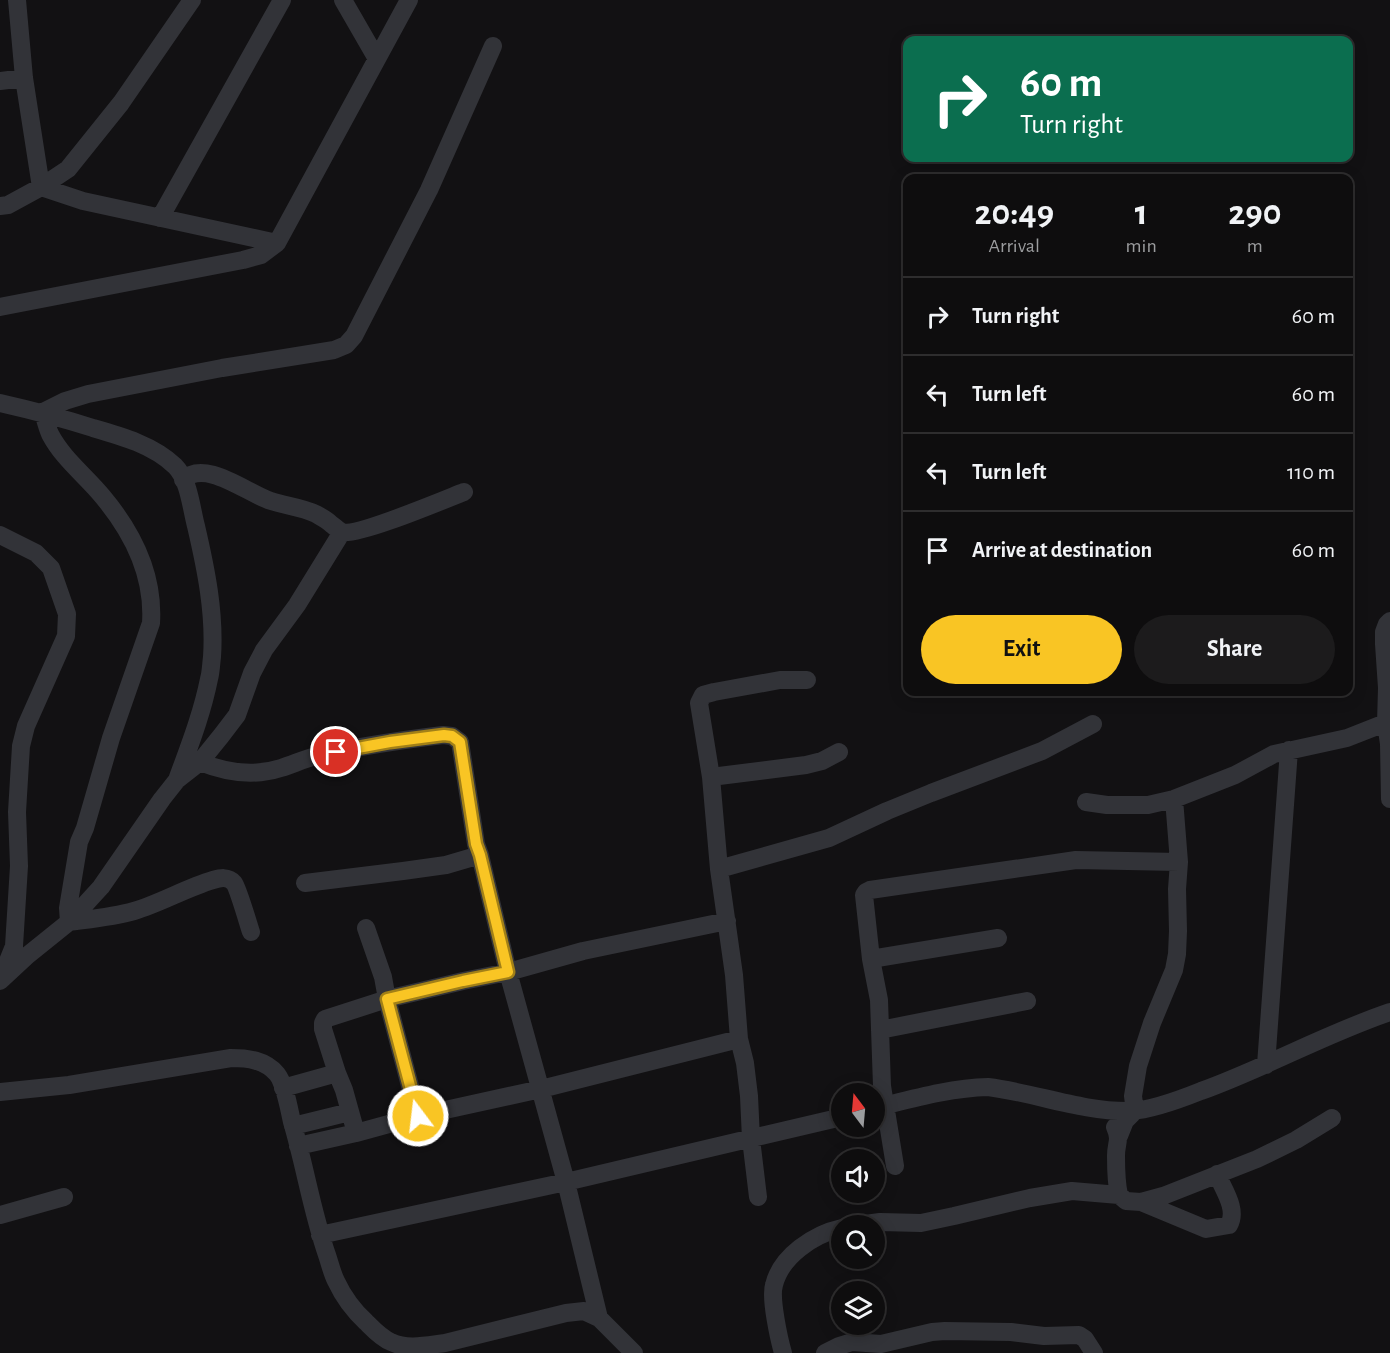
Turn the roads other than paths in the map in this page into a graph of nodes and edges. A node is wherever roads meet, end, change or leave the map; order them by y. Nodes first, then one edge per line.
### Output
1 (17, 0) edge
2 (192, 0) edge
3 (282, 0) edge
4 (343, 0) edge
5 (409, 0) edge
6 (493, 46) dead end
7 (377, 59) junction
8 (24, 78) junction
9 (0, 81) edge
10 (41, 187) junction
11 (0, 206) edge
12 (160, 218) junction
13 (277, 243) junction
14 (0, 307) edge
15 (0, 403) edge
16 (43, 412) junction
17 (183, 480) junction
18 (464, 492) dead end
19 (342, 532) junction
20 (0, 535) edge
21 (1390, 621) edge
22 (807, 680) dead end
23 (1388, 722) edge
24 (1093, 724) dead end
25 (1289, 750) junction
26 (838, 752) dead end
27 (200, 762) junction
28 (711, 777) junction
29 (177, 780) junction
30 (1390, 797) edge
31 (1174, 799) junction
32 (1086, 802) dead end
33 (480, 855) junction
34 (1179, 862) junction
35 (719, 869) junction
36 (305, 882) dead end
37 (727, 921) junction
38 (69, 922) junction
39 (366, 928) dead end
40 (251, 932) dead end
41 (998, 938) dead end
42 (871, 959) junction
43 (508, 972) junction
44 (0, 981) edge
45 (387, 999) junction
46 (1027, 1001) dead end
47 (1390, 1012) edge
48 (880, 1030) junction
49 (739, 1039) junction
50 (1266, 1065) junction
51 (337, 1073) junction
52 (882, 1083) edge
53 (283, 1088) junction
54 (541, 1089) junction
55 (0, 1092) edge
56 (885, 1106) edge
57 (1110, 1111) junction
58 (1135, 1111) junction
59 (350, 1112) junction
60 (418, 1116) junction
61 (1332, 1118) dead end
62 (831, 1120) edge
63 (293, 1126) junction
64 (885, 1127) edge
65 (356, 1133) junction
66 (1119, 1136) junction
67 (751, 1139) junction
68 (298, 1146) junction
69 (895, 1166) dead end
70 (1217, 1174) junction
71 (566, 1182) junction
72 (1119, 1195) junction
73 (64, 1197) dead end
74 (758, 1197) dead end
75 (1141, 1202) junction
76 (0, 1215) edge
77 (885, 1222) edge
78 (831, 1231) edge
79 (320, 1235) junction
80 (599, 1318) junction
81 (634, 1353) edge
82 (783, 1353) edge
83 (825, 1353) edge
84 (1094, 1353) edge

1 - 8 street
2 - 10 street
3 - 12 street
4 - 7 street
5 - 7 street
6 - 16 street
7 - 13 street
8 - 9 street
8 - 10 street
10 - 11 street
10 - 12 street
12 - 13 street
13 - 14 street
15 - 16 street
16 - 17 street
16 - 38 street
17 - 19 street
17 - 29 street
18 - 19 street
19 - 27 street
20 - 44 street
21 - 23 street
22 - 28 street
23 - 25 street
23 - 30 street
24 - 35 street
25 - 31 street
25 - 50 street
26 - 28 street
27 - 29 street
27 - 33 street
28 - 35 street
29 - 38 street
31 - 32 street
31 - 34 street
33 - 36 street
33 - 43 street
34 - 42 street
34 - 58 street
35 - 37 street
37 - 43 street
37 - 49 street
38 - 40 street
38 - 44 street
39 - 45 street
41 - 42 street
42 - 48 street
43 - 45 street
43 - 54 street
45 - 51 street
45 - 60 street
46 - 48 street
47 - 50 street
48 - 52 street
49 - 54 street
49 - 67 street
50 - 58 street
51 - 53 street
51 - 59 street
53 - 55 street
53 - 63 street
54 - 60 street
54 - 71 street
56 - 57 street
57 - 58 street
57 - 66 street
58 - 66 street
59 - 63 street
59 - 65 street
60 - 65 street
61 - 70 street
62 - 67 street
63 - 68 street
64 - 69 street
65 - 68 street
66 - 72 street
67 - 71 street
67 - 74 street
68 - 79 street
70 - 75 street
70 - 75 street
71 - 79 street
71 - 80 street
72 - 75 street
72 - 77 street
73 - 76 street
78 - 82 street
79 - 80 street
80 - 81 street
83 - 84 street

